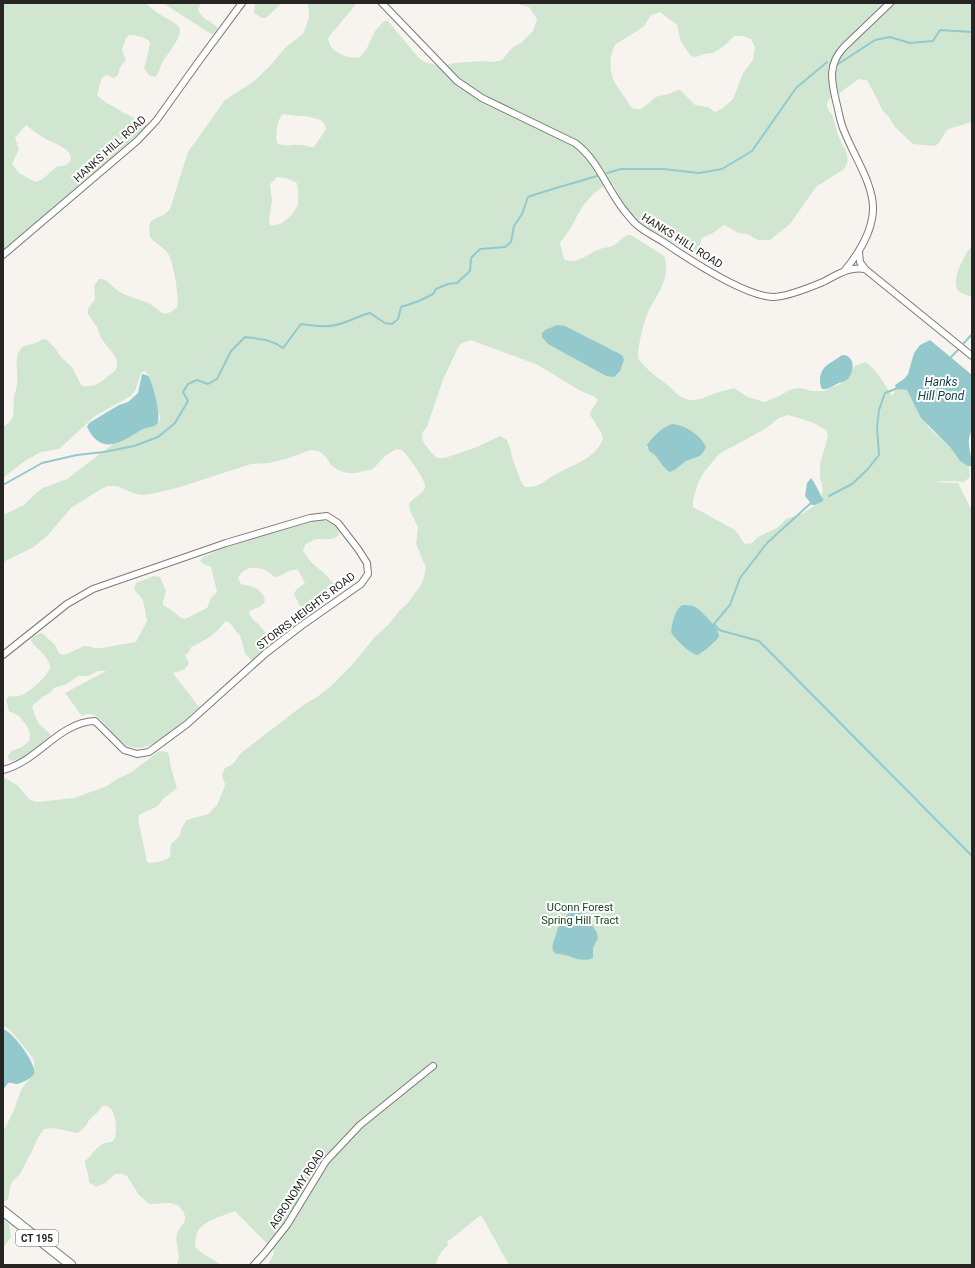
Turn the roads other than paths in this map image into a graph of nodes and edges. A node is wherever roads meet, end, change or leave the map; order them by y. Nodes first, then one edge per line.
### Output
1 (242, 3) edge
2 (382, 3) edge
3 (890, 3) edge
4 (859, 252) junction
5 (3, 255) edge
6 (865, 269) junction
7 (845, 270) junction
8 (972, 356) edge
9 (3, 655) edge
10 (3, 770) edge
11 (433, 1066) dead end
12 (3, 1211) edge
13 (71, 1265) edge
14 (254, 1265) edge

1 - 5 street, HANKS HILL ROAD
2 - 7 street, HANKS HILL ROAD
3 - 4 street
4 - 6 street
4 - 7 street
6 - 7 street, HANKS HILL ROAD
6 - 8 street
9 - 10 street, STORRS HEIGHTS ROAD
11 - 14 street, AGRONOMY ROAD
12 - 13 main road, CT 195

